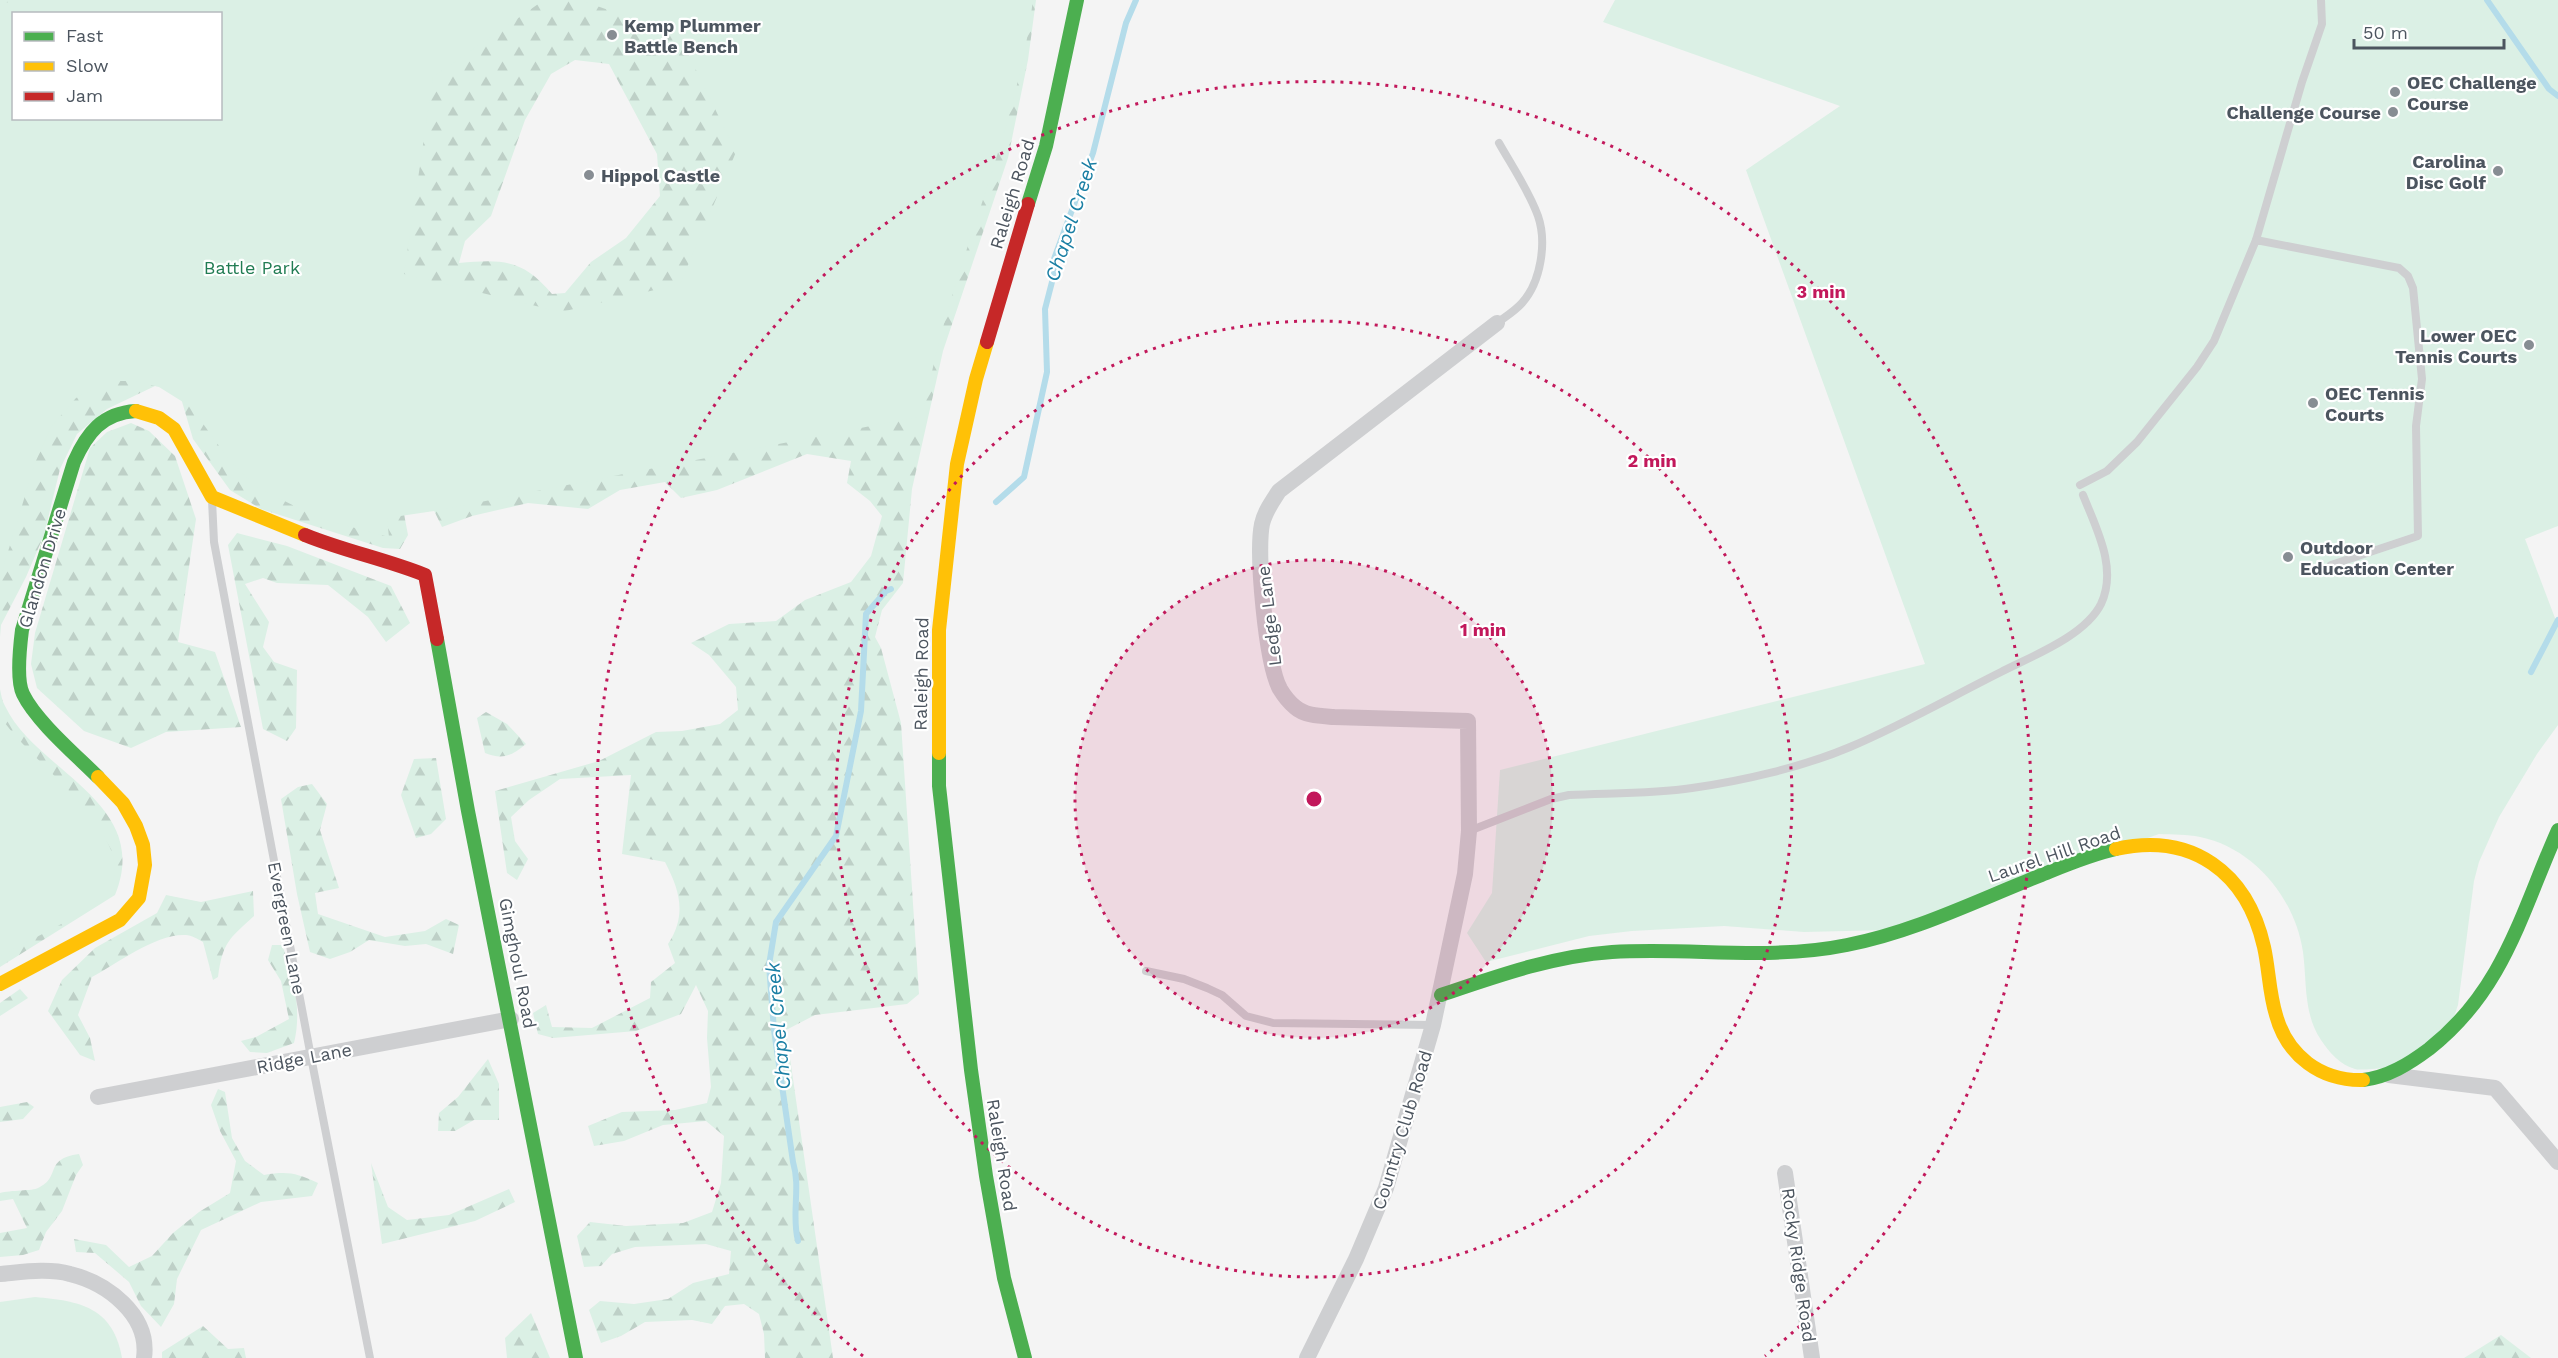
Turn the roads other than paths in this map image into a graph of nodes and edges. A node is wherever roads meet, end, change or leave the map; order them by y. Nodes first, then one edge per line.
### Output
1 (1077, 0) edge
2 (2321, 0) edge
3 (1499, 143) dead end
4 (2256, 240) junction
5 (1497, 323) joint
6 (2080, 485) dead end
7 (2083, 495) dead end
8 (212, 497) junction
9 (2331, 565) dead end
10 (2558, 830) edge
11 (1469, 831) junction
12 (1146, 971) dead end
13 (0, 984) edge
14 (1441, 995) junction
15 (511, 1019) junction
16 (1434, 1025) junction
17 (310, 1058) junction
18 (2389, 1075) junction
19 (98, 1097) dead end
20 (2558, 1162) edge
21 (1785, 1173) dead end
22 (0, 1274) edge
23 (144, 1358) edge
24 (370, 1358) edge
25 (576, 1358) edge
26 (1025, 1358) edge
27 (1306, 1358) edge
28 (1812, 1358) edge

1 - 26 street, Raleigh Road
2 - 4 lane
3 - 5 lane
4 - 6 lane
4 - 9 lane
5 - 11 street, Ledge Lane
7 - 11 lane
8 - 13 street, Glandon Drive
8 - 15 street, Gimghoul Road
8 - 17 lane, Evergreen Lane
10 - 18 street, Laurel Hill Road
11 - 14 street, Ledge Lane
12 - 16 lane
14 - 16 street, Country Club Road
14 - 18 street, Laurel Hill Road
15 - 17 street, Ridge Lane
15 - 25 street, Gimghoul Road
16 - 27 street, Country Club Road
17 - 19 street, Ridge Lane
17 - 24 lane, Evergreen Lane
18 - 20 street
21 - 28 street, Rocky Ridge Road
22 - 23 street

